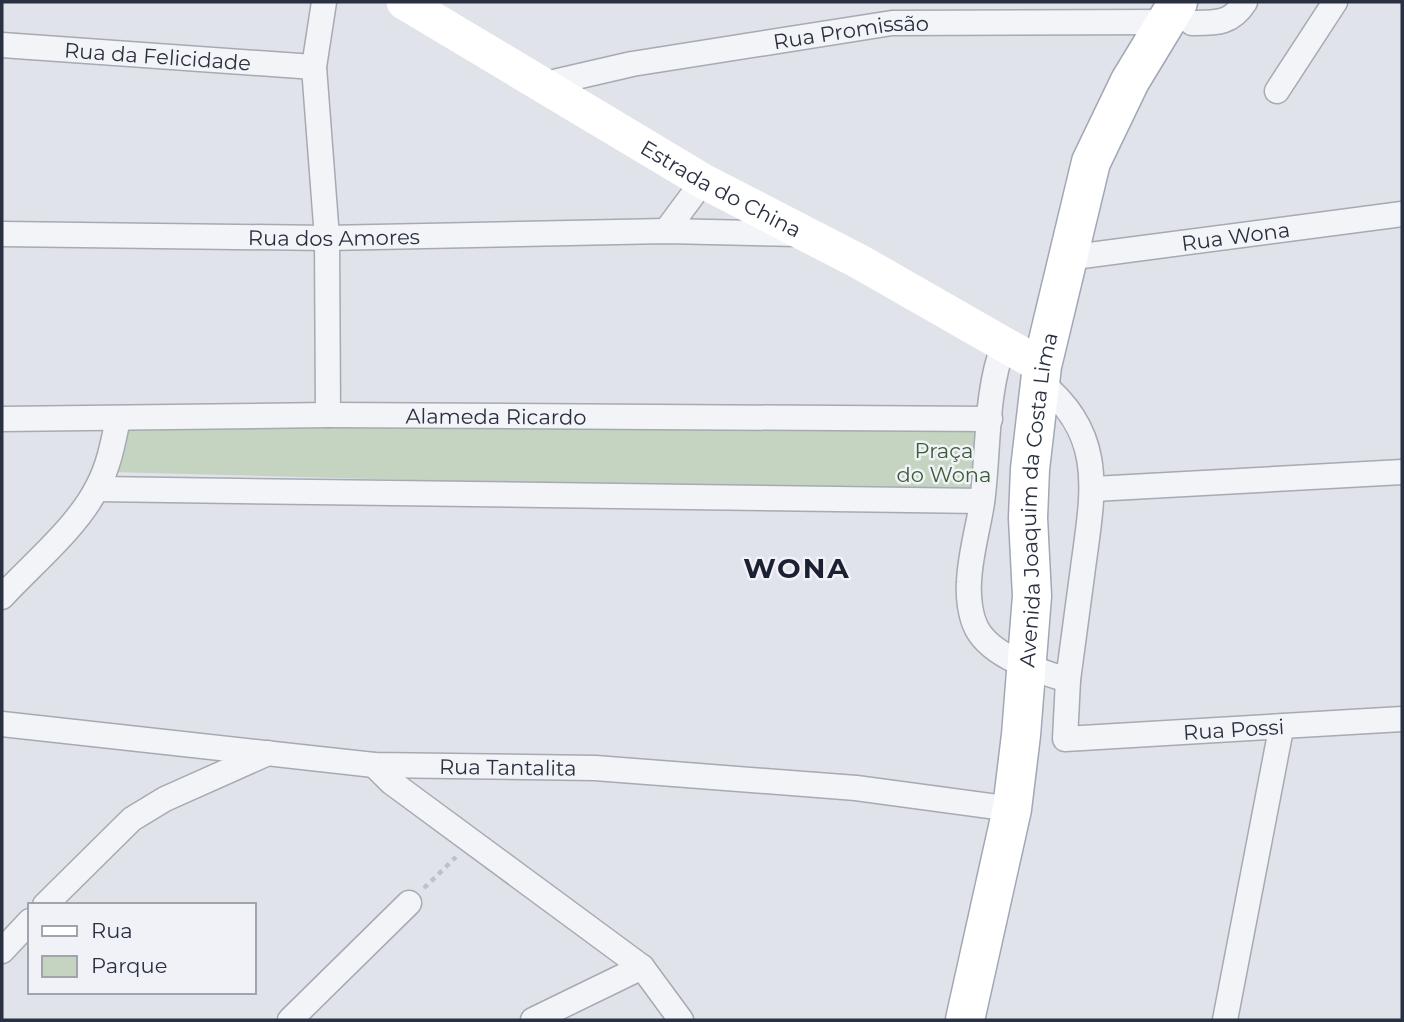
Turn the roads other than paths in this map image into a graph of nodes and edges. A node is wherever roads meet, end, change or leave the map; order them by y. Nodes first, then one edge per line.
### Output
1 (324, 2) edge
2 (404, 2) edge
3 (1245, 2) edge
4 (1335, 2) edge
5 (889, 12) edge
6 (1178, 16) edge
7 (2, 45) edge
8 (314, 66) junction
9 (541, 85) junction
10 (1277, 91) dead end
11 (703, 181) junction
12 (1402, 214) edge
13 (666, 231) junction
14 (2, 234) edge
15 (802, 234) junction
16 (327, 238) junction
17 (1067, 258) junction
18 (1004, 344) junction
19 (1041, 373) junction
20 (328, 415) junction
21 (2, 419) edge
22 (118, 419) junction
23 (990, 419) junction
24 (1402, 472) edge
25 (97, 489) junction
26 (1094, 489) junction
27 (982, 501) junction
28 (2, 597) edge
29 (1027, 668) junction
30 (1068, 681) junction
31 (1024, 706) junction
32 (1066, 709) junction
33 (1402, 719) edge
34 (2, 724) edge
35 (1281, 729) junction
36 (268, 753) junction
37 (374, 765) junction
38 (1012, 809) junction
39 (48, 903) edge
40 (409, 903) road end
41 (28, 923) edge
42 (2, 951) edge
43 (642, 967) junction
44 (290, 1020) edge
45 (533, 1020) edge
46 (681, 1020) edge
47 (965, 1020) edge
48 (1224, 1020) edge

1 - 8 street
2 - 9 main road, Estrada do China
3 - 6 street, Rua Promissão
4 - 10 street
5 - 6 street, Rua Promissão
5 - 9 street, Rua Promissão
6 - 17 main road, Avenida Joaquim da Costa Lima
7 - 8 street, Rua da Felicidade
8 - 16 street
9 - 11 main road, Estrada do China
11 - 13 street
11 - 15 main road, Estrada do China
12 - 17 street, Rua Wona
13 - 15 street, Rua dos Amores
13 - 16 street, Rua dos Amores
14 - 16 street, Rua dos Amores
15 - 18 main road, Estrada do China
16 - 20 street
17 - 19 main road, Avenida Joaquim da Costa Lima
18 - 19 main road, Estrada do China
18 - 23 street
19 - 26 street
19 - 29 main road, Avenida Joaquim da Costa Lima
20 - 22 street, Alameda Ricardo
20 - 23 street, Alameda Ricardo
21 - 22 street, Alameda Ricardo
22 - 25 street
23 - 27 street
24 - 26 street
25 - 27 street
25 - 28 street
26 - 30 street
27 - 29 street
29 - 30 street
29 - 31 main road, Avenida Joaquim da Costa Lima
30 - 32 street
31 - 32 street
31 - 38 main road, Avenida Joaquim da Costa Lima
32 - 35 street, Rua Possi
33 - 35 street, Rua Possi
34 - 36 street, Rua Tantalita
35 - 48 street
36 - 37 street, Rua Tantalita
36 - 39 street
37 - 38 street, Rua Tantalita
37 - 43 street
38 - 47 main road, Avenida Joaquim da Costa Lima
40 - 44 street
41 - 42 street
43 - 45 street
43 - 46 street

